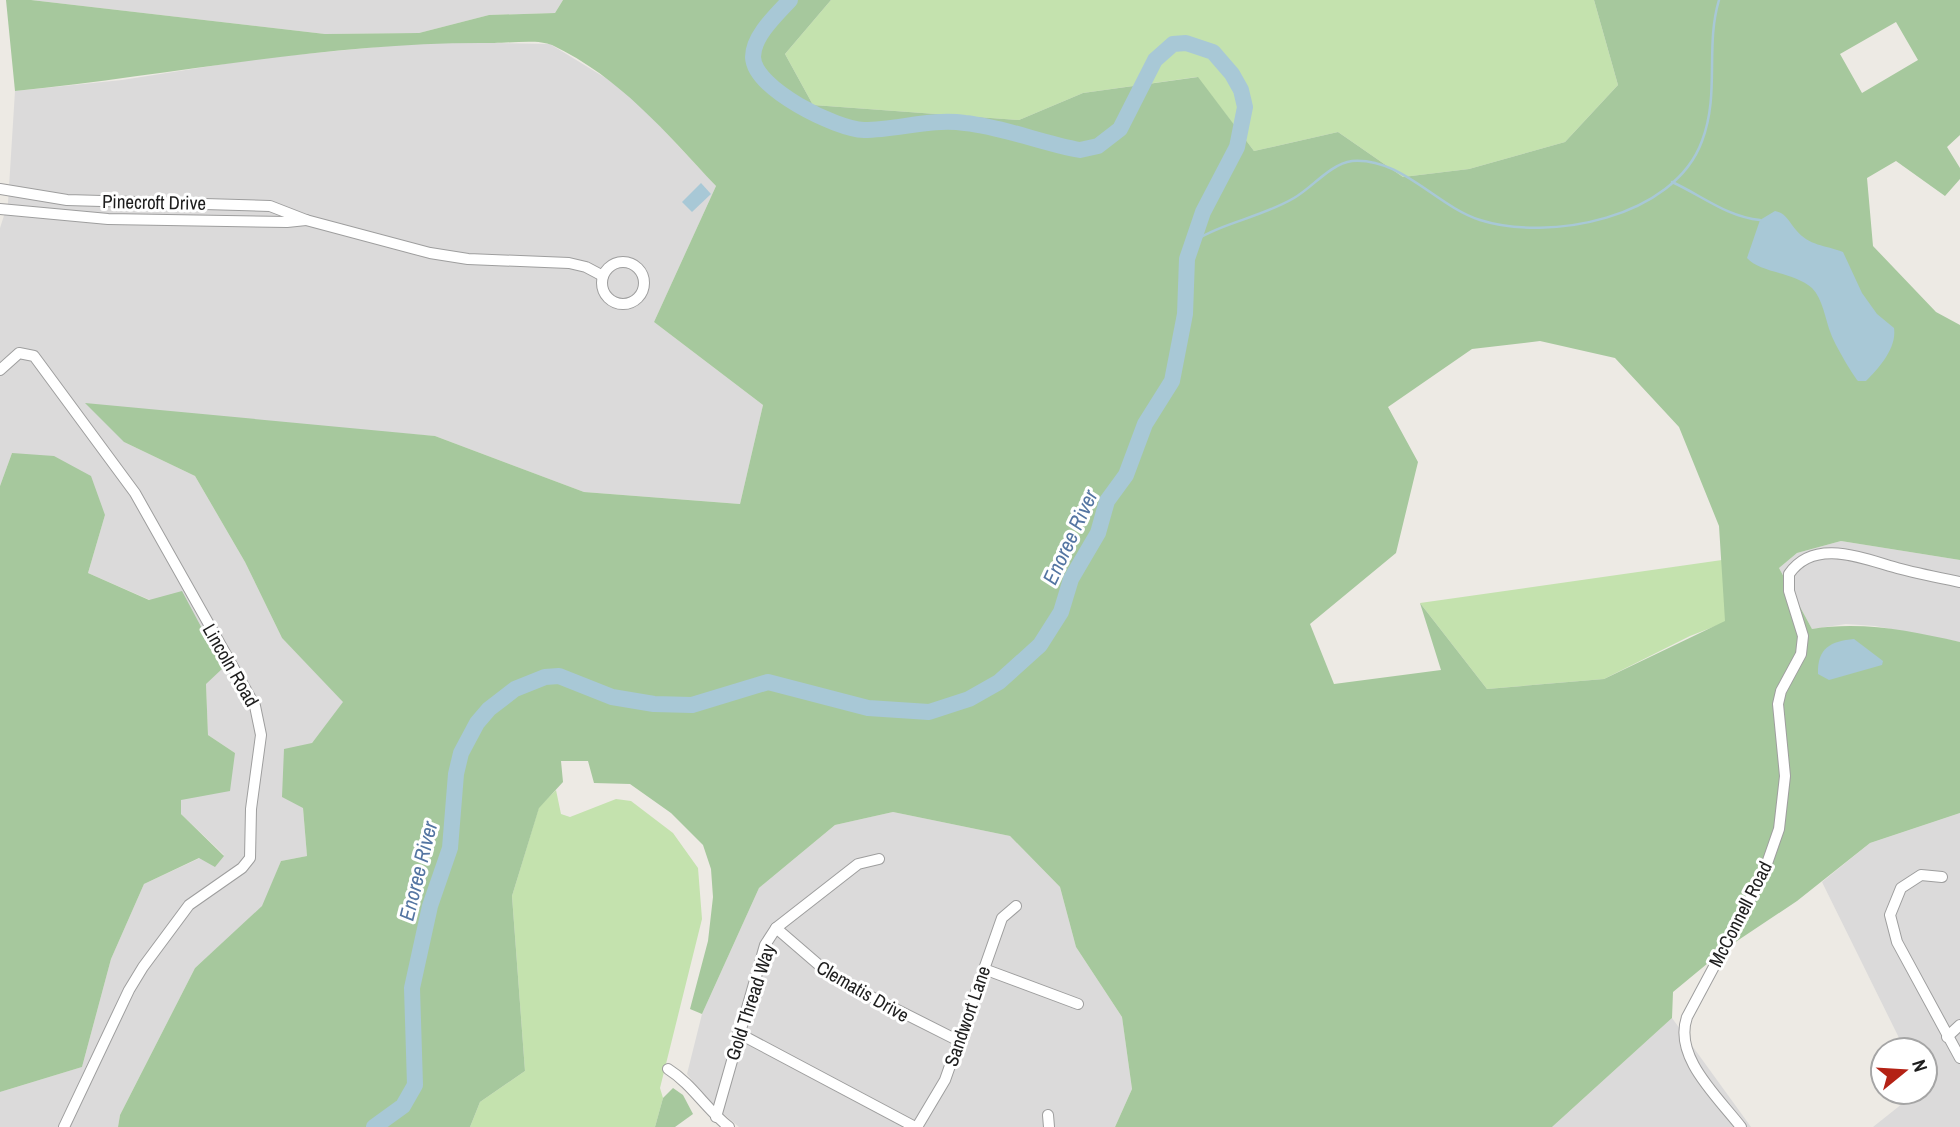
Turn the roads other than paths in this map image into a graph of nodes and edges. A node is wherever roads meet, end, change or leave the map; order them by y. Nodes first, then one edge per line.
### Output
1 (0, 189) edge
2 (0, 209) edge
3 (306, 219) junction
4 (603, 276) junction
5 (0, 370) edge
6 (1960, 582) edge
7 (879, 859) dead end
8 (1942, 877) dead end
9 (1016, 906) dead end
10 (776, 928) junction
11 (984, 969) junction
12 (1078, 1004) dead end
13 (1960, 1025) edge
14 (738, 1033) junction
15 (1947, 1038) junction
16 (959, 1041) junction
17 (1960, 1058) edge
18 (668, 1069) dead end
19 (716, 1117) junction
20 (64, 1127) edge
21 (729, 1127) edge
22 (916, 1127) edge
23 (1741, 1127) edge

1 - 3 street, Pinecroft Drive
2 - 3 street, Pinecroft Drive
3 - 4 street, Pinecroft Drive
4 - 4 street
5 - 20 street, Lincoln Road
6 - 23 street, McConnell Road
7 - 10 street, Gold Thread Way
8 - 15 street
9 - 11 street, Sandwort Lane
10 - 14 street, Gold Thread Way
10 - 16 street, Clematis Drive
11 - 12 street
11 - 16 street, Sandwort Lane
13 - 15 street
14 - 19 street, Gold Thread Way
14 - 22 street
15 - 17 street
16 - 22 street, Sandwort Lane
18 - 19 street
19 - 21 street

